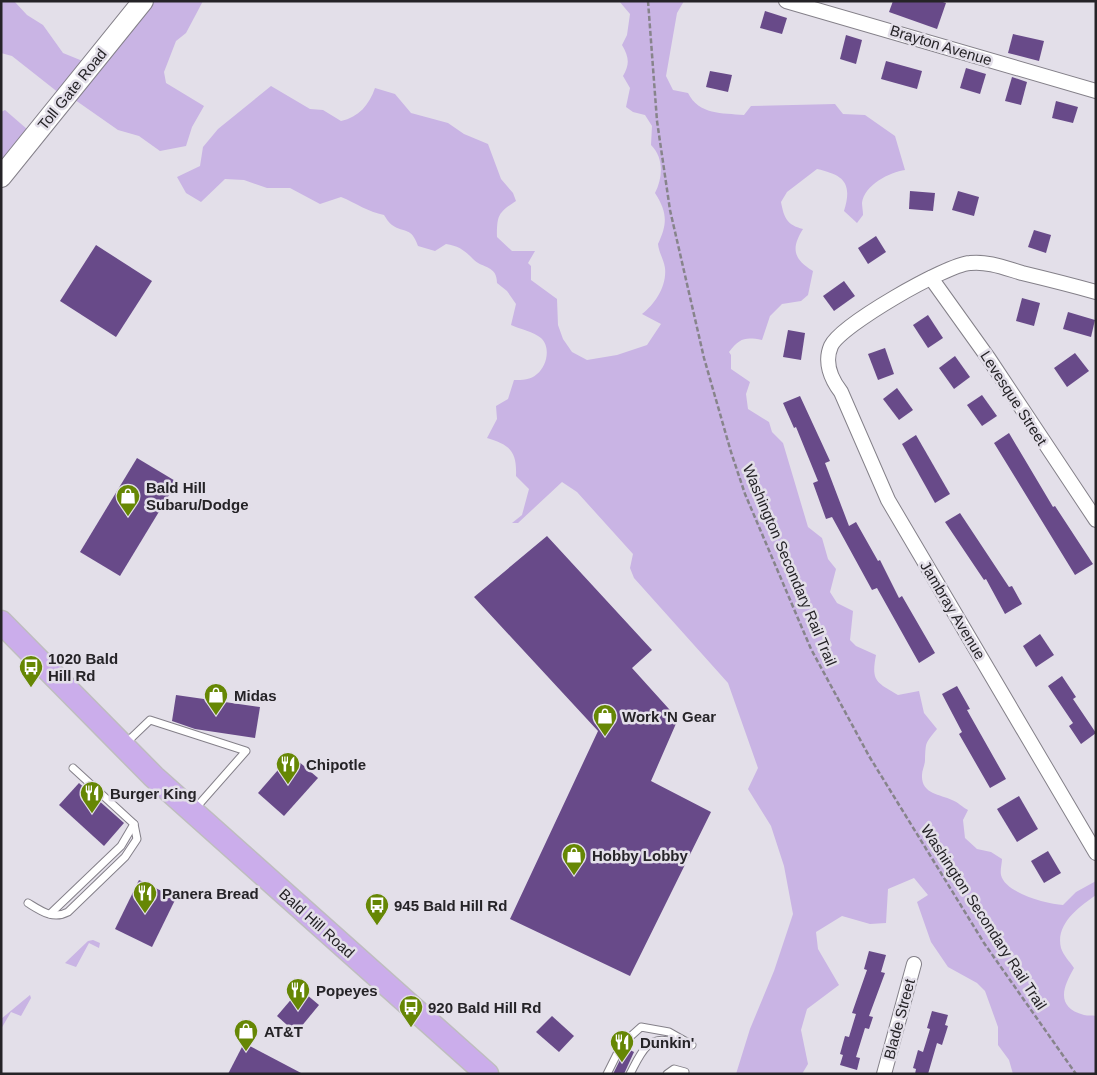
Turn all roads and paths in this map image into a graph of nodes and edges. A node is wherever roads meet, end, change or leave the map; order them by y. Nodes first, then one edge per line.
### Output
1 (143, 1) edge
2 (648, 1) edge
3 (786, 1) edge
4 (1096, 92) edge
5 (1, 177) edge
6 (931, 278) junction
7 (1096, 292) edge
8 (1096, 520) edge
9 (1, 622) edge
10 (122, 746) junction
11 (73, 768) dead end
12 (192, 812) junction
13 (134, 824) junction
14 (1096, 853) edge
15 (28, 903) dead end
16 (50, 914) junction
17 (914, 964) dead end
18 (672, 1042) dead end
19 (692, 1044) dead end
20 (685, 1072) dead end
21 (487, 1074) edge
22 (607, 1074) edge
23 (630, 1074) edge
24 (667, 1074) edge
25 (884, 1074) edge
26 (1076, 1074) edge

1 - 5 main road, Toll Gate Road
2 - 26 path, Washington Secondary Rail Trail
3 - 4 street, Brayton Avenue
6 - 7 street
6 - 8 street, Levesque Street
6 - 14 street, Jambray Avenue
9 - 10 main road, Bald Hill Road
10 - 12 main road, Bald Hill Road
10 - 12 lane
11 - 13 lane
12 - 21 main road, Bald Hill Road
13 - 16 lane
13 - 16 lane
15 - 16 lane
17 - 25 street, Blade Street
18 - 23 lane
19 - 22 lane
20 - 24 lane

